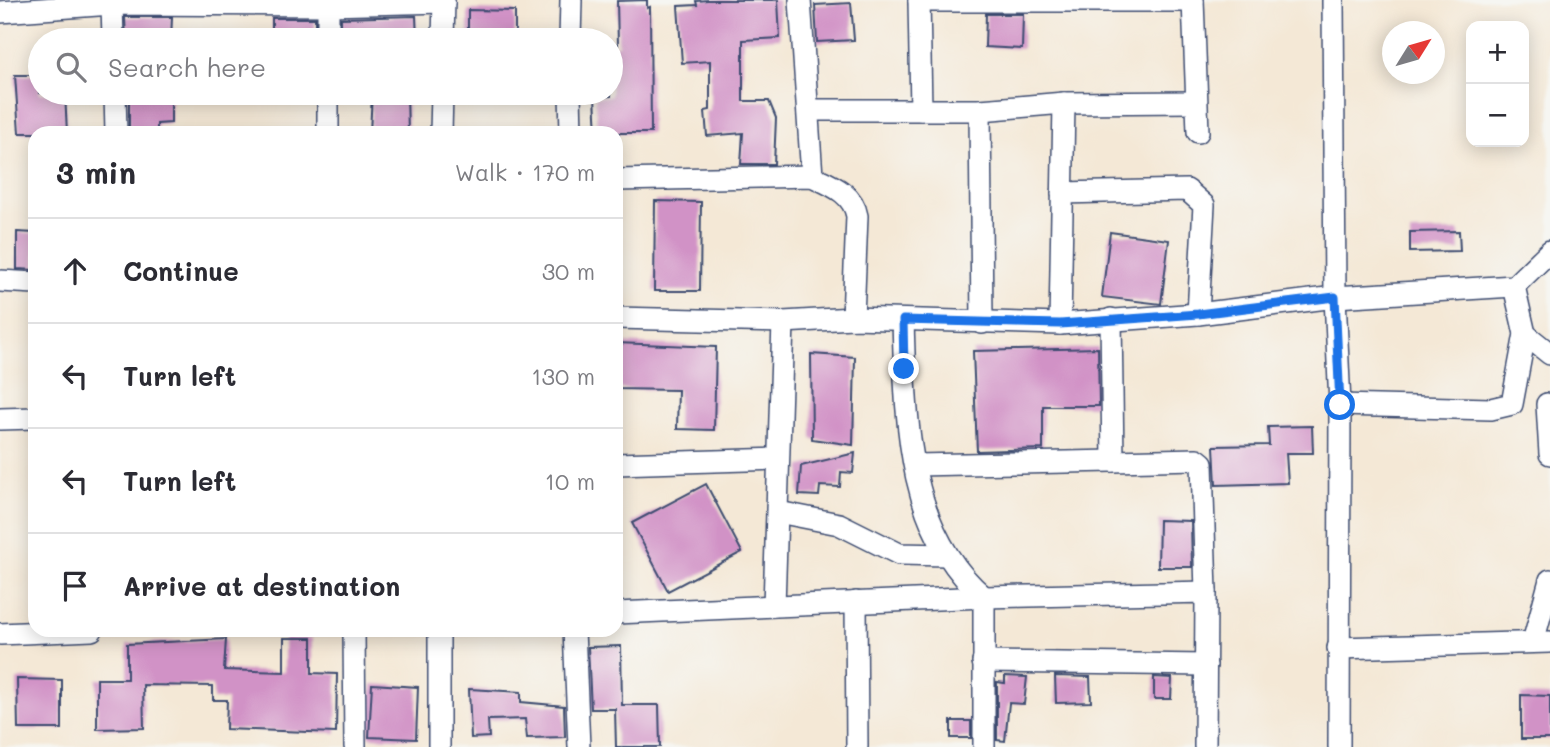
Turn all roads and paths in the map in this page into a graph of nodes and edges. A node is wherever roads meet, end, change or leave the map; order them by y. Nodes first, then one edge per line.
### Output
1 (571, 0) edge
2 (800, 0) edge
3 (1333, 0) edge
4 (444, 1) edge
5 (919, 1) edge
6 (1193, 1) edge
7 (112, 4) junction
8 (328, 5) junction
9 (0, 12) edge
10 (113, 28) edge
11 (328, 28) edge
12 (443, 28) edge
13 (570, 28) edge
14 (1195, 102) junction
15 (1064, 103) junction
16 (115, 105) edge
17 (328, 105) edge
18 (442, 105) edge
19 (570, 105) edge
20 (808, 110) junction
21 (921, 110) junction
22 (981, 110) junction
23 (116, 126) edge
24 (328, 126) edge
25 (441, 126) edge
26 (570, 126) edge
27 (1198, 132) dead end
28 (812, 176) junction
29 (623, 180) edge
30 (1062, 193) junction
31 (1550, 251) edge
32 (0, 281) edge
33 (28, 283) edge
34 (1514, 286) junction
35 (1335, 297) junction
36 (1198, 314) junction
37 (623, 318) edge
38 (853, 318) junction
39 (1111, 319) junction
40 (903, 320) junction
41 (783, 322) junction
42 (982, 323) junction
43 (1060, 324) junction
44 (1525, 334) junction
45 (1550, 337) edge
46 (1550, 354) edge
47 (1512, 404) junction
48 (1548, 404) edge
49 (1340, 405) junction
50 (28, 418) edge
51 (0, 419) edge
52 (1550, 454) edge
53 (777, 459) junction
54 (1113, 461) junction
55 (623, 464) edge
56 (916, 465) junction
57 (778, 512) junction
58 (947, 555) junction
59 (1550, 580) edge
60 (1206, 592) junction
61 (984, 597) junction
62 (856, 602) junction
63 (774, 606) junction
64 (623, 613) edge
65 (28, 633) edge
66 (0, 634) edge
67 (354, 637) edge
68 (439, 637) edge
69 (574, 637) edge
70 (1542, 642) edge
71 (1338, 648) junction
72 (983, 662) junction
73 (1206, 665) junction
74 (355, 747) edge
75 (439, 747) edge
76 (579, 747) edge
77 (857, 747) edge
78 (984, 747) edge
79 (1205, 747) edge
80 (1339, 747) edge

1 - 13 street
2 - 20 street
3 - 35 street
4 - 8 street
4 - 12 street
5 - 6 street
5 - 21 street
6 - 14 street
7 - 8 street
7 - 9 street
7 - 10 street
8 - 11 street
14 - 15 street
14 - 27 street
15 - 22 street
15 - 30 street
16 - 23 street
17 - 24 street
18 - 25 street
19 - 26 street
20 - 21 street
20 - 28 street
21 - 22 street
22 - 42 street
28 - 29 street
28 - 38 street
30 - 36 street
30 - 43 street
31 - 34 street
32 - 33 street
34 - 35 street
34 - 44 street
35 - 36 street
35 - 49 street
36 - 39 street
37 - 41 street
38 - 40 street
38 - 41 street
39 - 43 street
39 - 54 street
40 - 42 street
40 - 56 street
41 - 53 street
42 - 43 street
44 - 45 street
44 - 46 street
44 - 47 street
47 - 48 street
47 - 49 street
48 - 52 street
49 - 71 street
50 - 51 street
53 - 55 street
53 - 57 street
54 - 56 street
54 - 60 street
56 - 58 street
57 - 58 street
57 - 63 street
58 - 61 street
59 - 70 street
60 - 61 street
60 - 73 street
61 - 62 street
61 - 72 street
62 - 63 street
62 - 77 street
63 - 64 street
65 - 66 street
67 - 74 street
68 - 75 street
69 - 76 street
70 - 71 street
71 - 80 street
72 - 73 street
72 - 78 street
73 - 79 street

